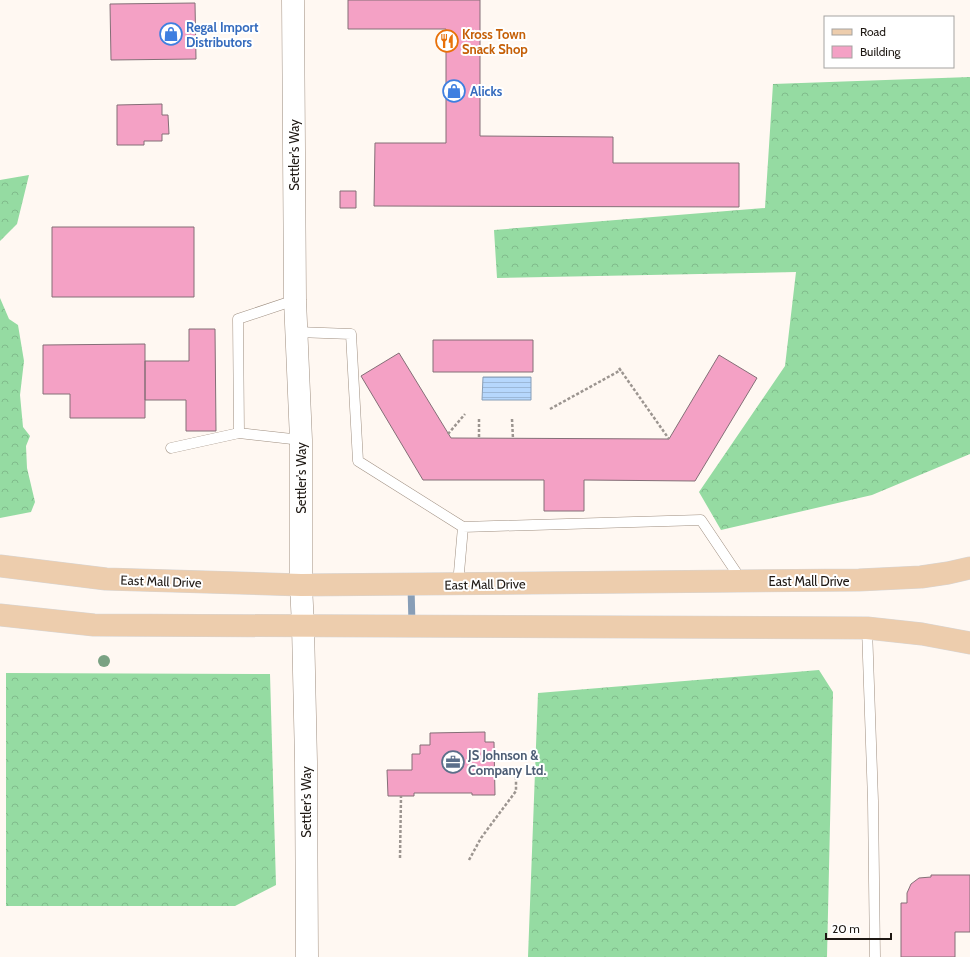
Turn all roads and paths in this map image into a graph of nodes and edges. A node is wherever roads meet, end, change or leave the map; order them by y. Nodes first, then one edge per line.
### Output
1 (293, 0) edge
2 (295, 300) junction
3 (297, 332) junction
4 (550, 409) dead end
5 (465, 414) dead end
6 (479, 419) dead end
7 (512, 419) dead end
8 (239, 433) junction
9 (448, 434) dead end
10 (479, 438) dead end
11 (514, 439) dead end
12 (669, 439) dead end
13 (301, 440) junction
14 (171, 448) dead end
15 (463, 527) junction
16 (0, 566) edge
17 (970, 568) edge
18 (742, 581) junction
19 (458, 584) junction
20 (301, 585) junction
21 (0, 615) edge
22 (303, 626) junction
23 (867, 628) junction
24 (970, 643) edge
25 (516, 775) dead end
26 (400, 796) dead end
27 (400, 858) dead end
28 (469, 860) dead end
29 (307, 957) edge
30 (875, 957) edge

1 - 2 main road, Settler's Way
2 - 3 main road, Settler's Way
2 - 8 lane
3 - 13 main road, Settler's Way
3 - 15 lane
4 - 12 path
5 - 9 path
6 - 10 path
7 - 11 path
8 - 13 lane
8 - 14 lane
13 - 20 main road, Settler's Way
15 - 18 lane
15 - 19 lane
16 - 20 main road, East Mall Drive
17 - 18 main road, East Mall Drive
18 - 19 main road, East Mall Drive
19 - 20 main road, East Mall Drive
20 - 22 main road, Settler's Way
21 - 22 main road
22 - 23 main road
22 - 29 main road, Settler's Way
23 - 24 main road
23 - 30 lane
25 - 28 path
26 - 27 path

